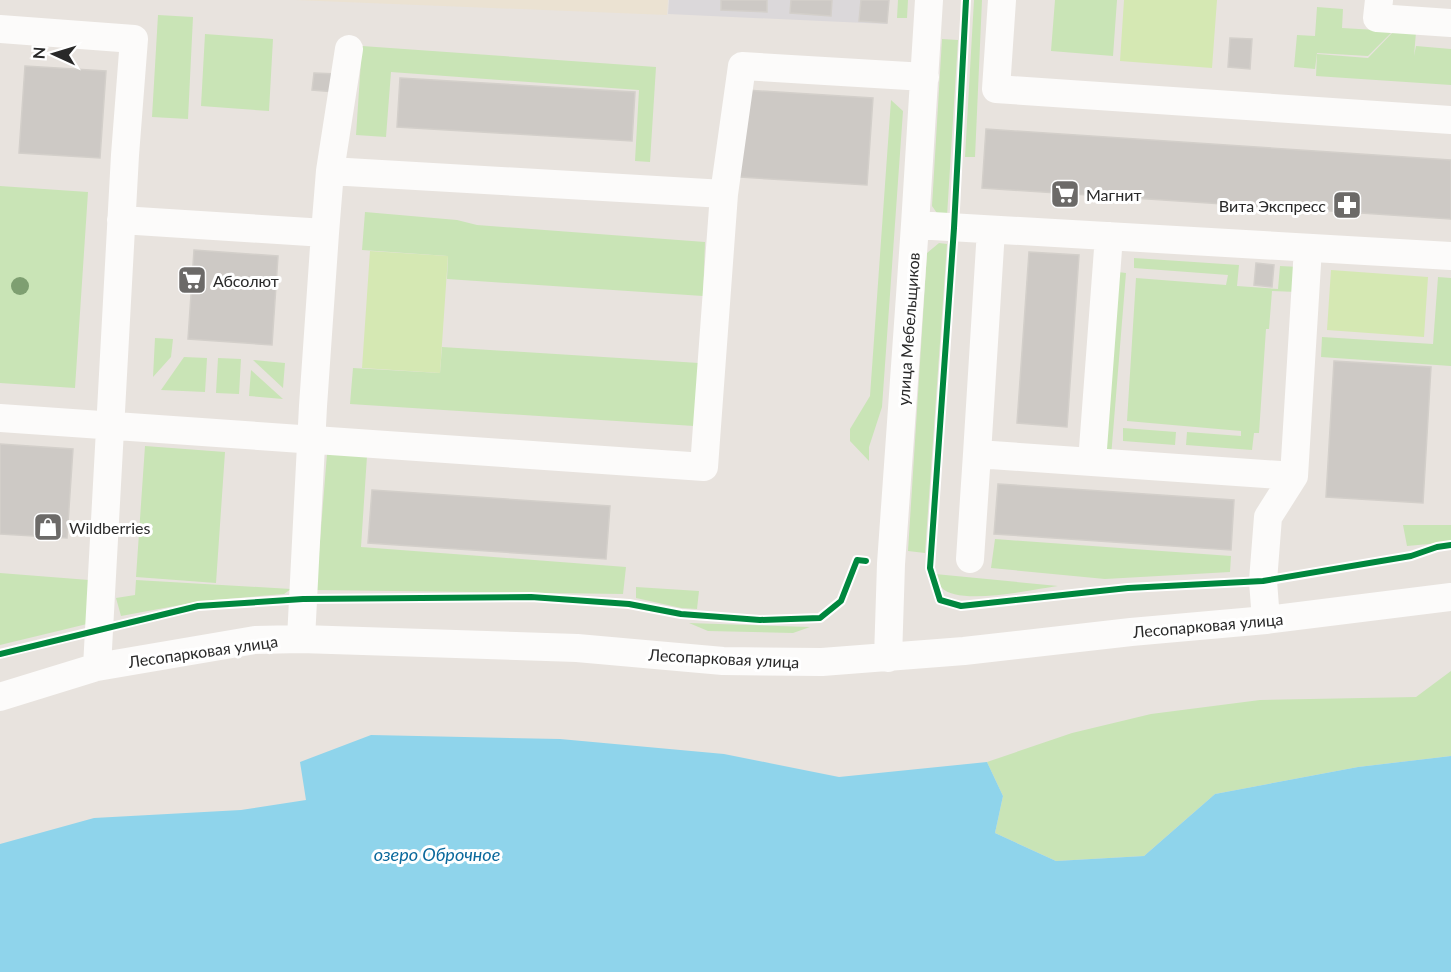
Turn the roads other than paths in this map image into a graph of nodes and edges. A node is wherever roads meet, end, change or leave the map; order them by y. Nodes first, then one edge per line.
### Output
1 (929, 0) edge
2 (1002, 0) edge
3 (1379, 0) edge
4 (1451, 23) edge
5 (0, 29) edge
6 (348, 49) dead end
7 (925, 77) junction
8 (1451, 120) edge
9 (330, 171) junction
10 (724, 194) junction
11 (121, 220) junction
12 (915, 225) junction
13 (991, 230) junction
14 (325, 233) junction
15 (1109, 236) junction
16 (1308, 248) junction
17 (1451, 256) edge
18 (0, 418) edge
19 (110, 426) junction
20 (311, 439) junction
21 (977, 454) junction
22 (1092, 462) junction
23 (1294, 476) junction
24 (970, 559) dead end
25 (1451, 597) edge
26 (1266, 620) junction
27 (301, 639) junction
28 (888, 658) junction
29 (97, 667) junction
30 (0, 697) edge

1 - 7 street, улица Мебельщиков
2 - 8 street
3 - 4 street
5 - 11 street
6 - 9 street
7 - 10 street
7 - 12 street, улица Мебельщиков
9 - 10 street
9 - 14 street
10 - 20 street
11 - 14 street
11 - 19 street
12 - 13 street
12 - 28 street, улица Мебельщиков
13 - 15 street
13 - 21 street
14 - 20 street
15 - 16 street
15 - 22 street
16 - 17 street
16 - 23 street
18 - 19 street
19 - 20 street
19 - 29 street
20 - 27 street
21 - 22 street
21 - 24 street
22 - 23 street
23 - 26 street
25 - 26 street, Лесопарковая улица
26 - 28 street, Лесопарковая улица
27 - 28 street, Лесопарковая улица
27 - 29 street, Лесопарковая улица
29 - 30 street, Лесопарковая улица

